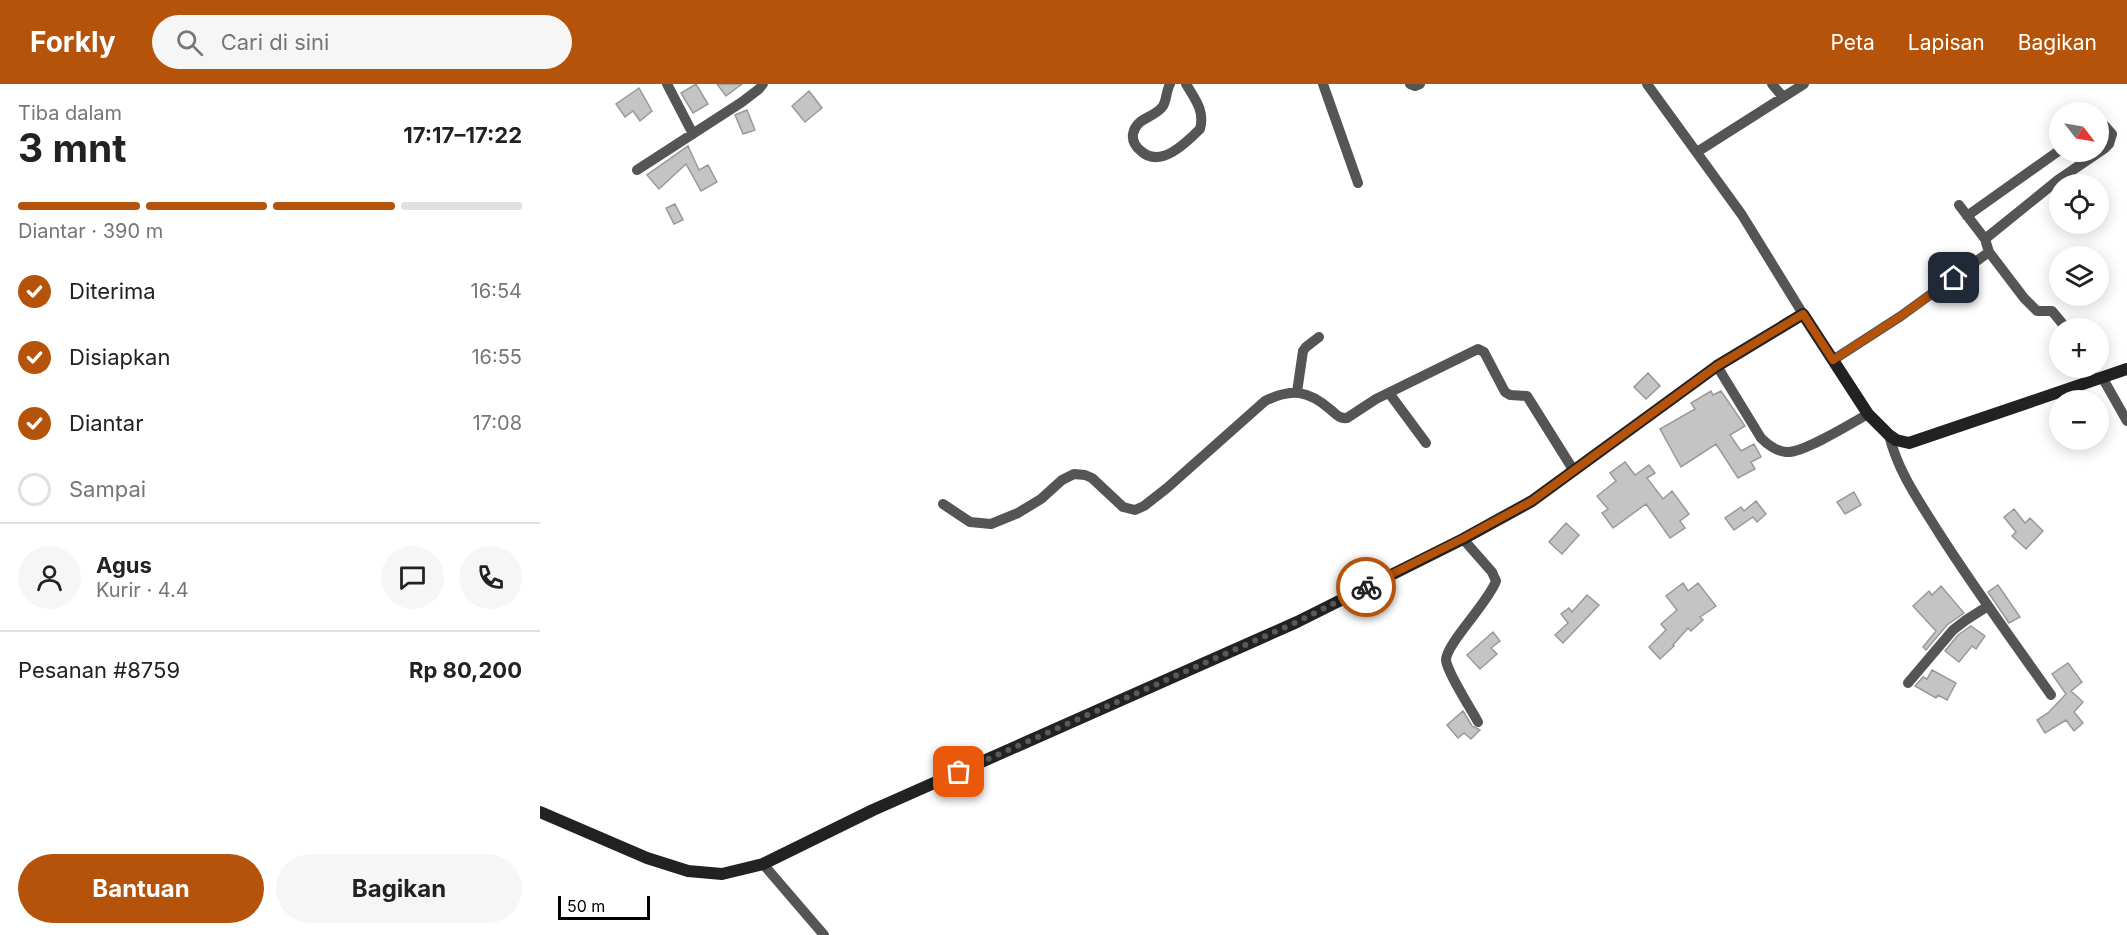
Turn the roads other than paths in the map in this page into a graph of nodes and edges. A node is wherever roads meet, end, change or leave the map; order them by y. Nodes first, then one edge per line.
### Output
1 (667, 84) edge
2 (763, 84) edge
3 (1170, 84) edge
4 (1186, 84) edge
5 (1323, 84) edge
6 (1410, 84) edge
7 (1420, 84) edge
8 (1647, 84) edge
9 (1772, 84) edge
10 (1804, 84) edge
11 (1783, 97) junction
12 (2109, 130) edge
13 (693, 134) junction
14 (2109, 144) edge
15 (1696, 152) junction
16 (2049, 158) edge
17 (2084, 162) edge
18 (637, 170) dead end
19 (1358, 183) dead end
20 (1959, 205) dead end
21 (1967, 216) junction
22 (1985, 239) junction
23 (1989, 252) junction
24 (1803, 314) junction
25 (2058, 318) edge
26 (1319, 337) dead end
27 (1833, 360) junction
28 (1717, 366) junction
29 (2127, 369) edge
30 (2109, 375) edge
31 (2099, 378) joint
32 (1297, 392) junction
33 (1389, 393) junction
34 (1868, 414) junction
35 (2127, 421) edge
36 (1888, 435) junction
37 (1426, 443) dead end
38 (1574, 471) junction
39 (943, 504) dead end
40 (1462, 539) junction
41 (1988, 606) junction
42 (1908, 683) dead end
43 (2052, 695) dead end
44 (1478, 722) dead end
45 (540, 813) edge
46 (763, 864) junction
47 (824, 935) edge

1 - 13 street
2 - 13 street
3 - 4 street
5 - 19 street
6 - 7 street
8 - 15 street
9 - 11 street
10 - 11 street
11 - 15 street
12 - 14 street
13 - 18 street
15 - 24 street
16 - 21 street
17 - 22 street
20 - 21 street
21 - 22 street
22 - 23 street
23 - 25 street
23 - 27 street
24 - 27 street
24 - 28 street
26 - 32 street
27 - 34 street
28 - 34 street
28 - 38 street
29 - 30 street
31 - 35 street
31 - 36 street
32 - 33 street
32 - 39 street
33 - 37 street
33 - 38 street
34 - 36 street
36 - 41 street
38 - 40 street
40 - 44 street
40 - 46 street
41 - 42 street
41 - 43 street
45 - 46 street
46 - 47 street

